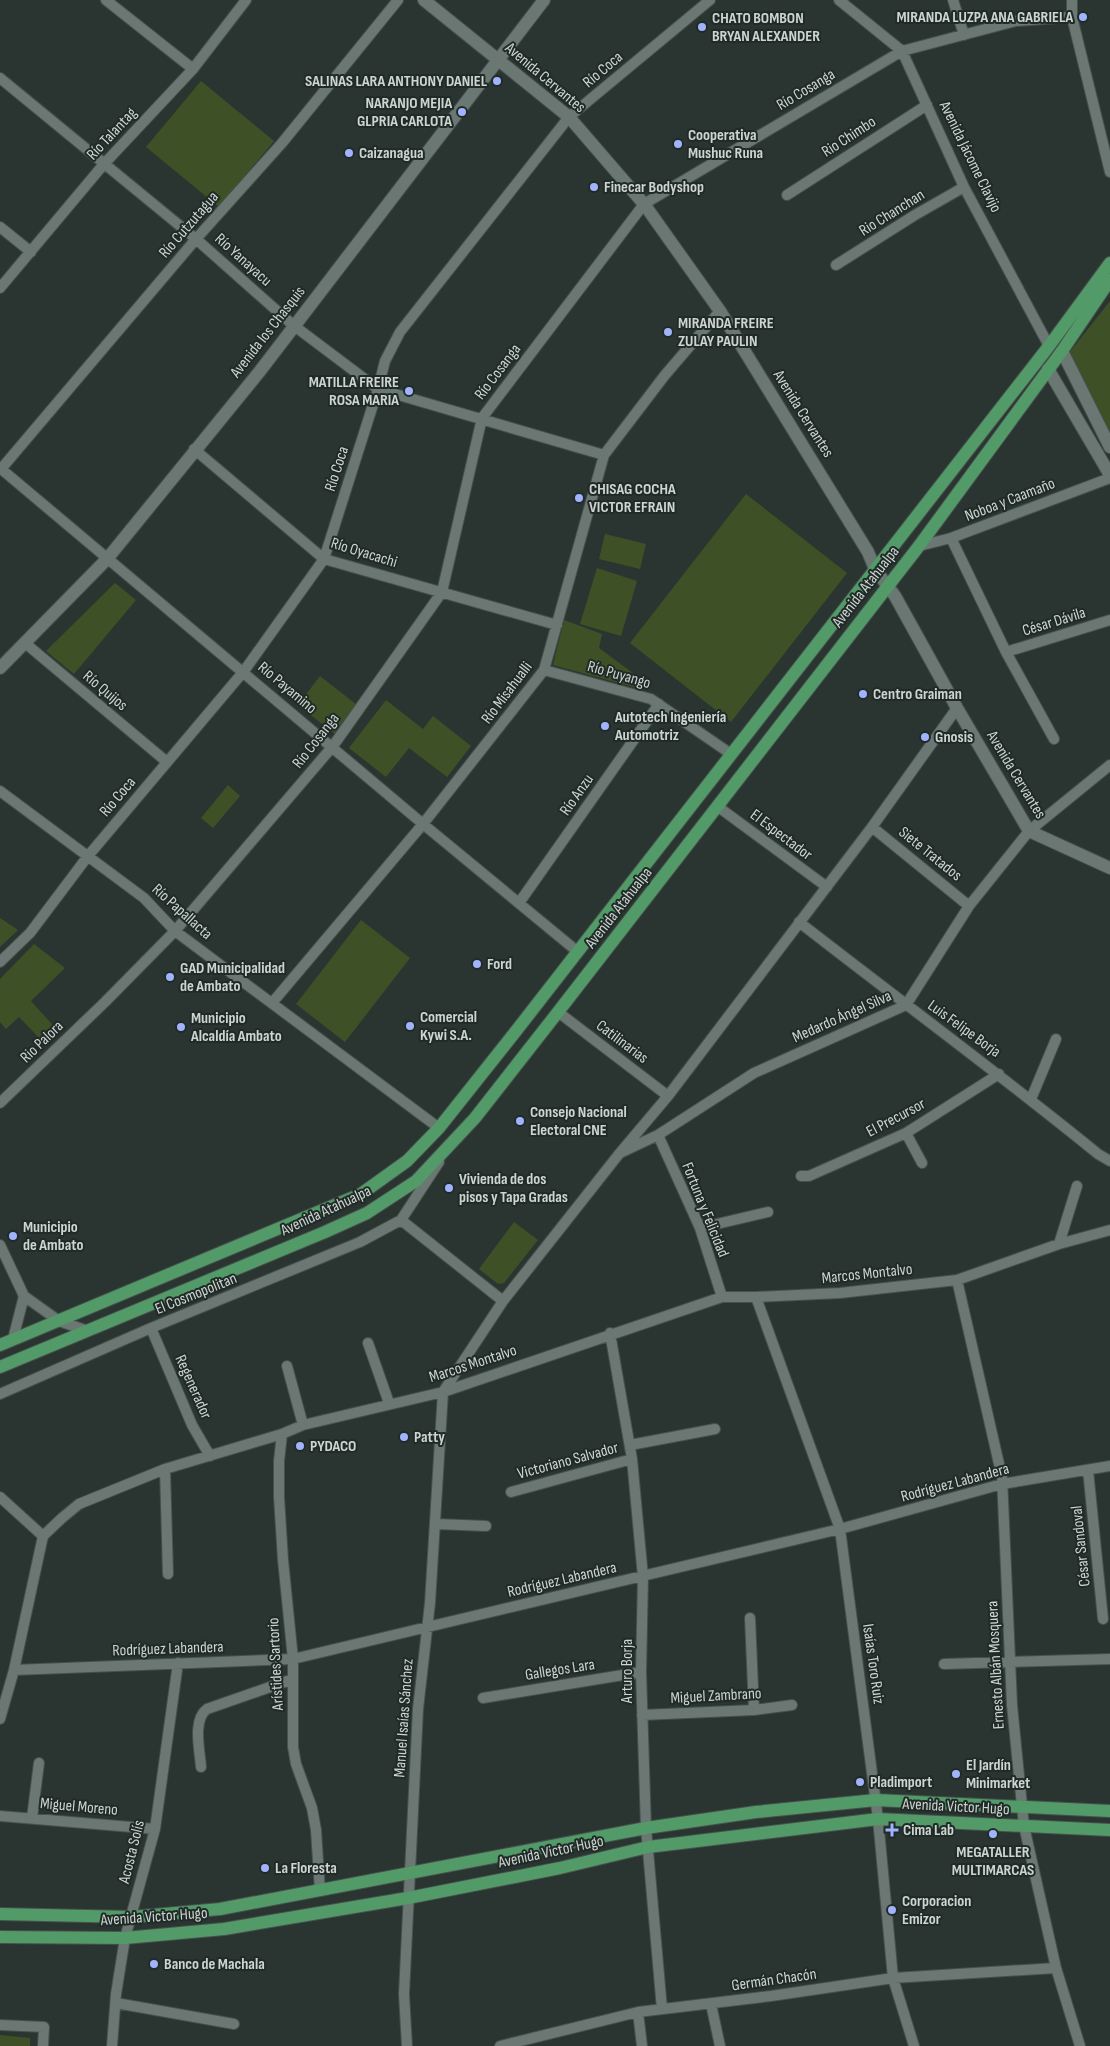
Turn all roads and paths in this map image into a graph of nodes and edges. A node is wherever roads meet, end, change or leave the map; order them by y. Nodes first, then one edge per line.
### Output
1 (106, 0) edge
2 (246, 0) edge
3 (398, 0) edge
4 (424, 0) edge
5 (544, 0) edge
6 (710, 0) edge
7 (839, 0) edge
8 (953, 0) edge
9 (1072, 0) edge
10 (1072, 17) junction
11 (964, 35) junction
12 (902, 51) junction
13 (497, 58) junction
14 (193, 69) junction
15 (0, 78) edge
16 (927, 105) junction
17 (569, 117) junction
18 (104, 164) junction
19 (1110, 172) edge
20 (964, 187) junction
21 (787, 195) dead end
22 (644, 204) junction
23 (0, 227) edge
24 (196, 239) junction
25 (31, 252) junction
26 (1110, 263) edge
27 (836, 265) dead end
28 (1110, 280) edge
29 (0, 288) edge
30 (720, 311) junction
31 (293, 325) junction
32 (1049, 346) junction
33 (1062, 351) junction
34 (1048, 369) junction
35 (378, 388) junction
36 (482, 418) junction
37 (1110, 447) edge
38 (194, 449) junction
39 (604, 454) junction
40 (0, 468) edge
41 (1110, 476) edge
42 (951, 538) junction
43 (919, 546) junction
44 (106, 559) junction
45 (324, 559) junction
46 (875, 569) junction
47 (887, 585) junction
48 (442, 592) junction
49 (1110, 620) edge
50 (557, 625) junction
51 (25, 643) junction
52 (1006, 652) junction
53 (0, 668) edge
54 (544, 670) junction
55 (244, 671) junction
56 (659, 704) junction
57 (957, 708) junction
58 (1054, 739) dead end
59 (333, 746) junction
60 (730, 754) junction
61 (167, 762) junction
62 (1110, 765) edge
63 (0, 791) edge
64 (717, 806) junction
65 (423, 824) junction
66 (872, 827) junction
67 (1029, 831) junction
68 (88, 856) junction
69 (1110, 868) edge
70 (827, 888) junction
71 (519, 903) junction
72 (970, 906) junction
73 (799, 922) junction
74 (175, 930) junction
75 (578, 952) junction
76 (0, 962) edge
77 (105, 1002) joint
78 (272, 1003) junction
79 (906, 1005) junction
80 (558, 1012) junction
81 (1056, 1039) dead end
82 (999, 1074) junction
83 (668, 1096) junction
84 (1031, 1099) junction
85 (0, 1103) edge
86 (439, 1128) junction
87 (906, 1133) junction
88 (658, 1135) junction
89 (619, 1154) junction
90 (440, 1156) junction
91 (1110, 1161) edge
92 (922, 1164) dead end
93 (801, 1176) dead end
94 (1077, 1186) dead end
95 (768, 1212) dead end
96 (402, 1220) junction
97 (700, 1228) junction
98 (1110, 1230) edge
99 (1059, 1244) junction
100 (0, 1245) edge
101 (957, 1280) junction
102 (24, 1296) junction
103 (722, 1297) junction
104 (756, 1297) junction
105 (503, 1301) junction
106 (59, 1321) junction
107 (151, 1328) junction
108 (85, 1330) junction
109 (610, 1334) junction
110 (13, 1339) junction
111 (368, 1343) dead end
112 (0, 1345) edge
113 (287, 1366) dead end
114 (0, 1367) edge
115 (443, 1392) junction
116 (0, 1394) edge
117 (389, 1404) junction
118 (303, 1425) junction
119 (715, 1429) dead end
120 (282, 1434) junction
121 (630, 1445) junction
122 (210, 1456) junction
123 (632, 1459) junction
124 (1110, 1466) edge
125 (165, 1468) junction
126 (1088, 1470) junction
127 (1002, 1484) junction
128 (511, 1492) dead end
129 (0, 1498) edge
130 (436, 1524) junction
131 (486, 1526) dead end
132 (840, 1529) junction
133 (43, 1536) junction
134 (168, 1574) dead end
135 (643, 1577) junction
136 (750, 1618) dead end
137 (1103, 1619) dead end
138 (426, 1627) junction
139 (294, 1659) junction
140 (1110, 1660) edge
141 (1011, 1663) junction
142 (178, 1664) junction
143 (944, 1664) dead end
144 (14, 1670) junction
145 (641, 1672) junction
146 (293, 1679) junction
147 (484, 1698) dead end
148 (792, 1705) dead end
149 (754, 1710) junction
150 (642, 1715) junction
151 (0, 1719) edge
152 (39, 1763) dead end
153 (201, 1767) dead end
154 (876, 1800) junction
155 (1022, 1808) junction
156 (1110, 1811) edge
157 (0, 1816) edge
158 (32, 1818) junction
159 (878, 1819) junction
160 (1024, 1826) junction
161 (646, 1828) junction
162 (155, 1829) junction
163 (1110, 1830) edge
164 (648, 1847) junction
165 (409, 1872) junction
166 (320, 1891) junction
167 (408, 1898) junction
168 (0, 1914) edge
169 (131, 1917) junction
170 (0, 1937) edge
171 (126, 1938) junction
172 (1056, 1968) junction
173 (893, 1978) junction
174 (116, 2003) junction
175 (711, 2004) junction
176 (662, 2010) junction
177 (638, 2012) junction
178 (234, 2024) dead end
179 (0, 2025) edge
180 (42, 2046) edge
181 (112, 2046) edge
182 (407, 2046) edge
183 (500, 2046) edge
184 (642, 2046) edge
185 (720, 2046) edge
186 (914, 2046) edge
187 (1080, 2046) edge

1 - 14 street
2 - 14 street, Río Talantag
3 - 24 street, Río Cutzutagua
4 - 13 street, Avenida Cervantes
5 - 13 street, Avenida los Chasquis
6 - 17 street, Río Coca
7 - 12 street, Avenida Jácome Clavijo
8 - 11 street
9 - 10 street
10 - 11 street, Río Cosanga
10 - 19 street
11 - 12 street, Río Cosanga
12 - 16 street, Avenida Jácome Clavijo
12 - 22 street, Río Cosanga
13 - 17 street, Avenida Cervantes
13 - 31 street, Avenida los Chasquis
14 - 18 street, Río Talantag
15 - 18 street, Río Yanayacu
16 - 20 street, Avenida Jácome Clavijo
16 - 21 street, Rio Chimbo
17 - 22 street, Avenida Cervantes
17 - 35 street, Río Coca
18 - 24 street, Río Yanayacu
18 - 25 street, Río Talantag
20 - 27 street, Rio Chanchan
20 - 32 street, Avenida Jácome Clavijo
22 - 30 street, Avenida Cervantes
22 - 36 street, Río Cosanga
23 - 25 street
24 - 31 street, Río Yanayacu
24 - 40 street, Río Cutzutagua
25 - 29 street, Río Talantag
26 - 32 main road, Avenida Atahualpa
28 - 33 main road, Avenida Atahualpa
30 - 39 street, Río Misahualli
30 - 46 street, Avenida Cervantes
31 - 35 street, Río Yanayacu
31 - 38 street, Avenida los Chasquis
32 - 46 main road, Avenida Atahualpa
33 - 34 main road, Avenida Atahualpa
33 - 37 street
34 - 41 street
34 - 43 main road, Avenida Atahualpa
35 - 36 street, Río Yanayacu
35 - 45 street, Río Coca
36 - 39 street, Río Yanayacu
36 - 48 street, Río Cosanga
38 - 44 street, Avenida los Chasquis
38 - 45 street, Río Oyacachi
39 - 50 street, Río Misahualli
40 - 44 street, Río Payamino
41 - 42 street, Noboa y Caamaño
42 - 43 street, Noboa y Caamaño
42 - 52 street
43 - 47 main road, Avenida Atahualpa
44 - 51 street, Avenida los Chasquis
44 - 55 street, Río Payamino
45 - 48 street, Río Oyacachi
45 - 55 street, Río Coca
46 - 47 street, Avenida Cervantes
46 - 60 main road, Avenida Atahualpa
47 - 57 street, Avenida Cervantes
47 - 64 main road, Avenida Atahualpa
48 - 50 street, Río Oyacachi
48 - 59 street, Río Cosanga
49 - 52 street, César Dávila
50 - 54 street, Río Misahualli
51 - 53 street, Avenida los Chasquis
51 - 61 street, Río Quijos
52 - 58 street
54 - 56 street, Río Puyango
54 - 65 street, Río Misahualli
55 - 59 street, Río Payamino
55 - 61 street, Río Coca
56 - 60 street, Río Puyango
56 - 71 street, Río Anzu
57 - 66 street
57 - 67 street, Avenida Cervantes
59 - 65 street, Río Payamino
59 - 74 street, Río Cosanga
60 - 75 main road, Avenida Atahualpa
61 - 68 street, Río Coca
62 - 67 street, Medardo Ángel Silva
63 - 68 street, Río Papallacta
64 - 70 street, El Espectador
64 - 80 main road, Avenida Atahualpa
65 - 71 street, Río Payamino
65 - 78 street, Río Misahualli
66 - 70 street
66 - 72 street, Siete Tratados
67 - 69 street, Avenida Cervantes
67 - 72 street, Medardo Ángel Silva
68 - 74 street, Río Papallacta
68 - 76 street, Río Coca
70 - 73 street
71 - 75 street, Río Payamino
72 - 79 street, Medardo Ángel Silva
73 - 79 street, Luis Felipe Borja
73 - 83 street
74 - 77 street, Río Cosanga
74 - 78 street, Río Papallacta
75 - 86 main road, Avenida Atahualpa
77 - 85 street, Rio Palora
78 - 86 street, Río Papallacta
79 - 82 street, Luis Felipe Borja
79 - 88 street, Medardo Ángel Silva
80 - 83 street, Catilinarias
80 - 90 main road, Avenida Atahualpa
81 - 84 street
82 - 84 street, Luis Felipe Borja
82 - 87 street, El Precursor
83 - 89 street
84 - 91 street, Luis Felipe Borja
86 - 106 main road, Avenida Atahualpa
87 - 92 street
87 - 93 street, El Precursor
88 - 89 street, Medardo Ángel Silva
88 - 97 street, Fortuna y Felicidad
89 - 105 street
90 - 96 street
90 - 108 main road, Avenida Atahualpa
94 - 99 street
95 - 97 street
96 - 105 street
96 - 107 street, El Cosmopolitan
97 - 103 street, Fortuna y Felicidad
98 - 99 street, Marcos Montalvo
99 - 101 street, Marcos Montalvo
100 - 102 street
101 - 104 street, Marcos Montalvo
101 - 127 street, Ernesto Albán Mosquera
102 - 106 street
102 - 110 street
103 - 104 street, Marcos Montalvo
103 - 109 street, Marcos Montalvo
104 - 132 street, Isaías Toro Ruiz
105 - 115 street
106 - 108 street
106 - 110 main road, Avenida Atahualpa
107 - 116 street, El Cosmopolitan
107 - 122 street, Regenerador
108 - 114 main road, Avenida Atahualpa
109 - 115 street, Marcos Montalvo
109 - 121 street, Arturo Borja
110 - 112 main road, Avenida Atahualpa
111 - 117 street
113 - 118 street
115 - 117 street, Marcos Montalvo
115 - 130 street, Manuel Isaías Sánchez
117 - 118 street, Marcos Montalvo
118 - 120 street, Marcos Montalvo
119 - 121 street, Victoriano Salvador
120 - 122 street, Marcos Montalvo
120 - 139 street, Arístides Sartorio
121 - 123 street, Arturo Borja
122 - 125 street, Marcos Montalvo
123 - 128 street, Victoriano Salvador
123 - 135 street, Arturo Borja
124 - 126 street, Rodríguez Labandera
125 - 133 street, Marcos Montalvo
125 - 134 street
126 - 127 street, Rodríguez Labandera
126 - 137 street, César Sandoval
127 - 132 street, Rodríguez Labandera
127 - 141 street, Ernesto Albán Mosquera
129 - 133 street
130 - 131 street
130 - 138 street, Manuel Isaías Sánchez
132 - 135 street, Rodríguez Labandera
132 - 154 street, Isaías Toro Ruiz
133 - 144 street
135 - 138 street, Rodríguez Labandera
135 - 145 street, Arturo Borja
136 - 149 street
138 - 139 street, Rodríguez Labandera
138 - 165 street, Manuel Isaías Sánchez
139 - 142 street, Rodríguez Labandera
139 - 146 street, Arístides Sartorio
140 - 141 street
141 - 143 street
141 - 155 street, Ernesto Albán Mosquera
142 - 144 street, Rodríguez Labandera
142 - 162 street, Acosta Solís
144 - 151 street
145 - 147 street, Gallegos Lara
145 - 150 street, Arturo Borja
146 - 153 street
146 - 166 street, Arístides Sartorio
148 - 149 street, Miguel Zambrano
149 - 150 street, Miguel Zambrano
150 - 161 street, Arturo Borja
152 - 158 street
154 - 155 main road, Avenida Victor Hugo
154 - 159 street, Isaías Toro Ruiz
154 - 161 main road, Avenida Victor Hugo
155 - 156 main road, Avenida Victor Hugo
155 - 160 street, Ernesto Albán Mosquera
157 - 158 street, Miguel Moreno
158 - 162 street, Miguel Moreno
159 - 160 main road, Avenida Victor Hugo
159 - 164 main road, Avenida Victor Hugo
159 - 173 street, Isaías Toro Ruiz
160 - 163 main road, Avenida Victor Hugo
160 - 172 street, Ernesto Albán Mosquera
161 - 164 street, Arturo Borja
161 - 165 main road, Avenida Victor Hugo
162 - 169 street, Acosta Solís
164 - 167 main road, Avenida Victor Hugo
164 - 176 street, Arturo Borja
165 - 166 main road, Avenida Victor Hugo
165 - 167 street, Manuel Isaías Sánchez
166 - 169 main road, Avenida Victor Hugo
167 - 171 main road, Avenida Victor Hugo
167 - 182 street, Manuel Isaías Sánchez
168 - 169 main road, Avenida Victor Hugo
169 - 171 street, Acosta Solís
170 - 171 main road, Avenida Victor Hugo
171 - 174 street, Acosta Solís
172 - 173 street, Germán Chacón
172 - 187 street, Ernesto Albán Mosquera
173 - 175 street, Germán Chacón
173 - 186 street, Isaías Toro Ruiz
174 - 178 street
174 - 181 street, Acosta Solís
175 - 176 street, Germán Chacón
175 - 185 street
176 - 177 street, Germán Chacón
177 - 183 street, Germán Chacón
177 - 184 street
179 - 180 street

